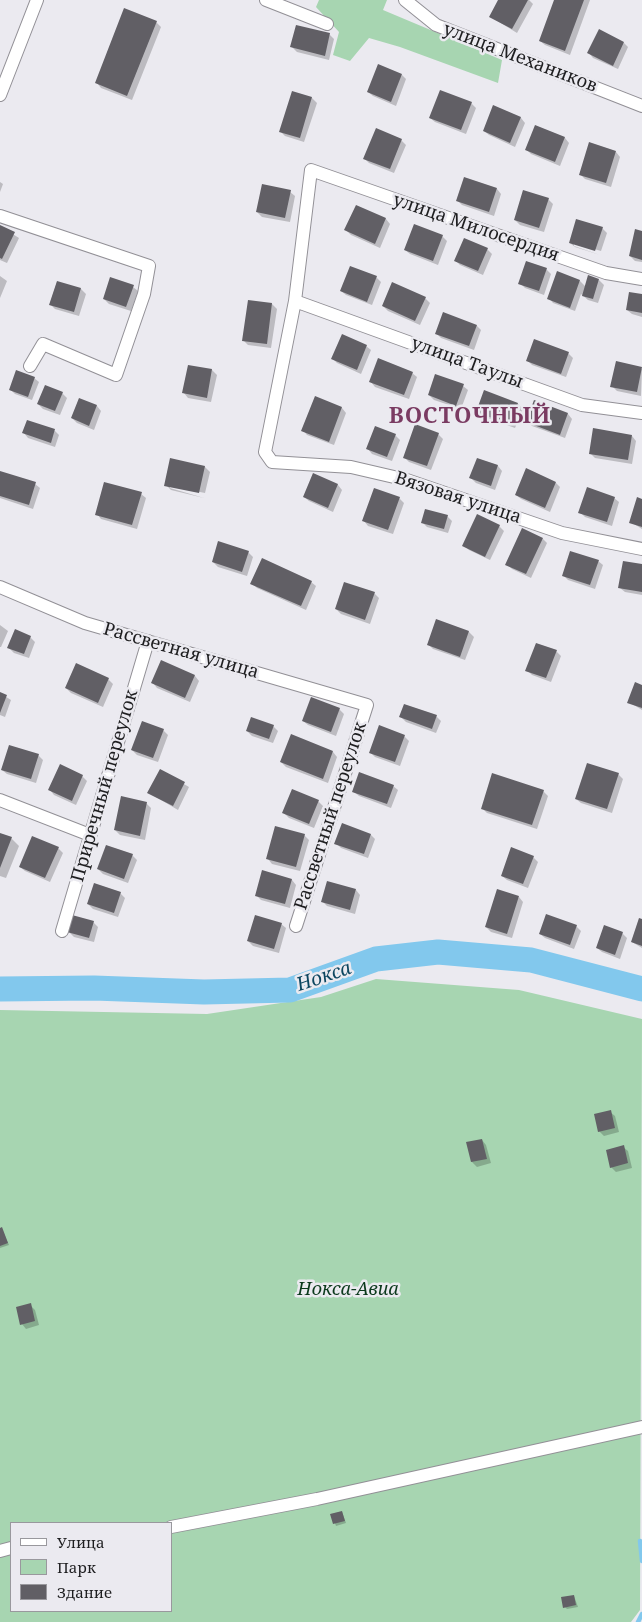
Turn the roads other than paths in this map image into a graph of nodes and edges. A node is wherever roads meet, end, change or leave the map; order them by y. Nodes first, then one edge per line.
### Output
1 (37, 0) edge
2 (266, 0) edge
3 (405, 0) edge
4 (327, 24) dead end
5 (0, 95) edge
6 (642, 106) edge
7 (0, 216) edge
8 (642, 279) edge
9 (295, 301) junction
10 (30, 366) dead end
11 (642, 413) edge
12 (642, 549) edge
13 (0, 587) edge
14 (148, 641) junction
15 (366, 705) joint
16 (0, 800) edge
17 (90, 835) junction
18 (296, 926) dead end
19 (62, 931) dead end
20 (642, 1427) edge
21 (172, 1526) edge

1 - 5 street
2 - 4 street
3 - 6 street, улица Механиков
7 - 10 street
8 - 9 street, улица Милосердия
9 - 11 street, улица Таулы
9 - 12 street, Вязовая улица
13 - 14 street, Рассветная улица
14 - 15 street, Рассветная улица
14 - 17 street, Приречный переулок
15 - 18 street, Рассветный переулок
16 - 17 street
17 - 19 street, Приречный переулок
20 - 21 street

